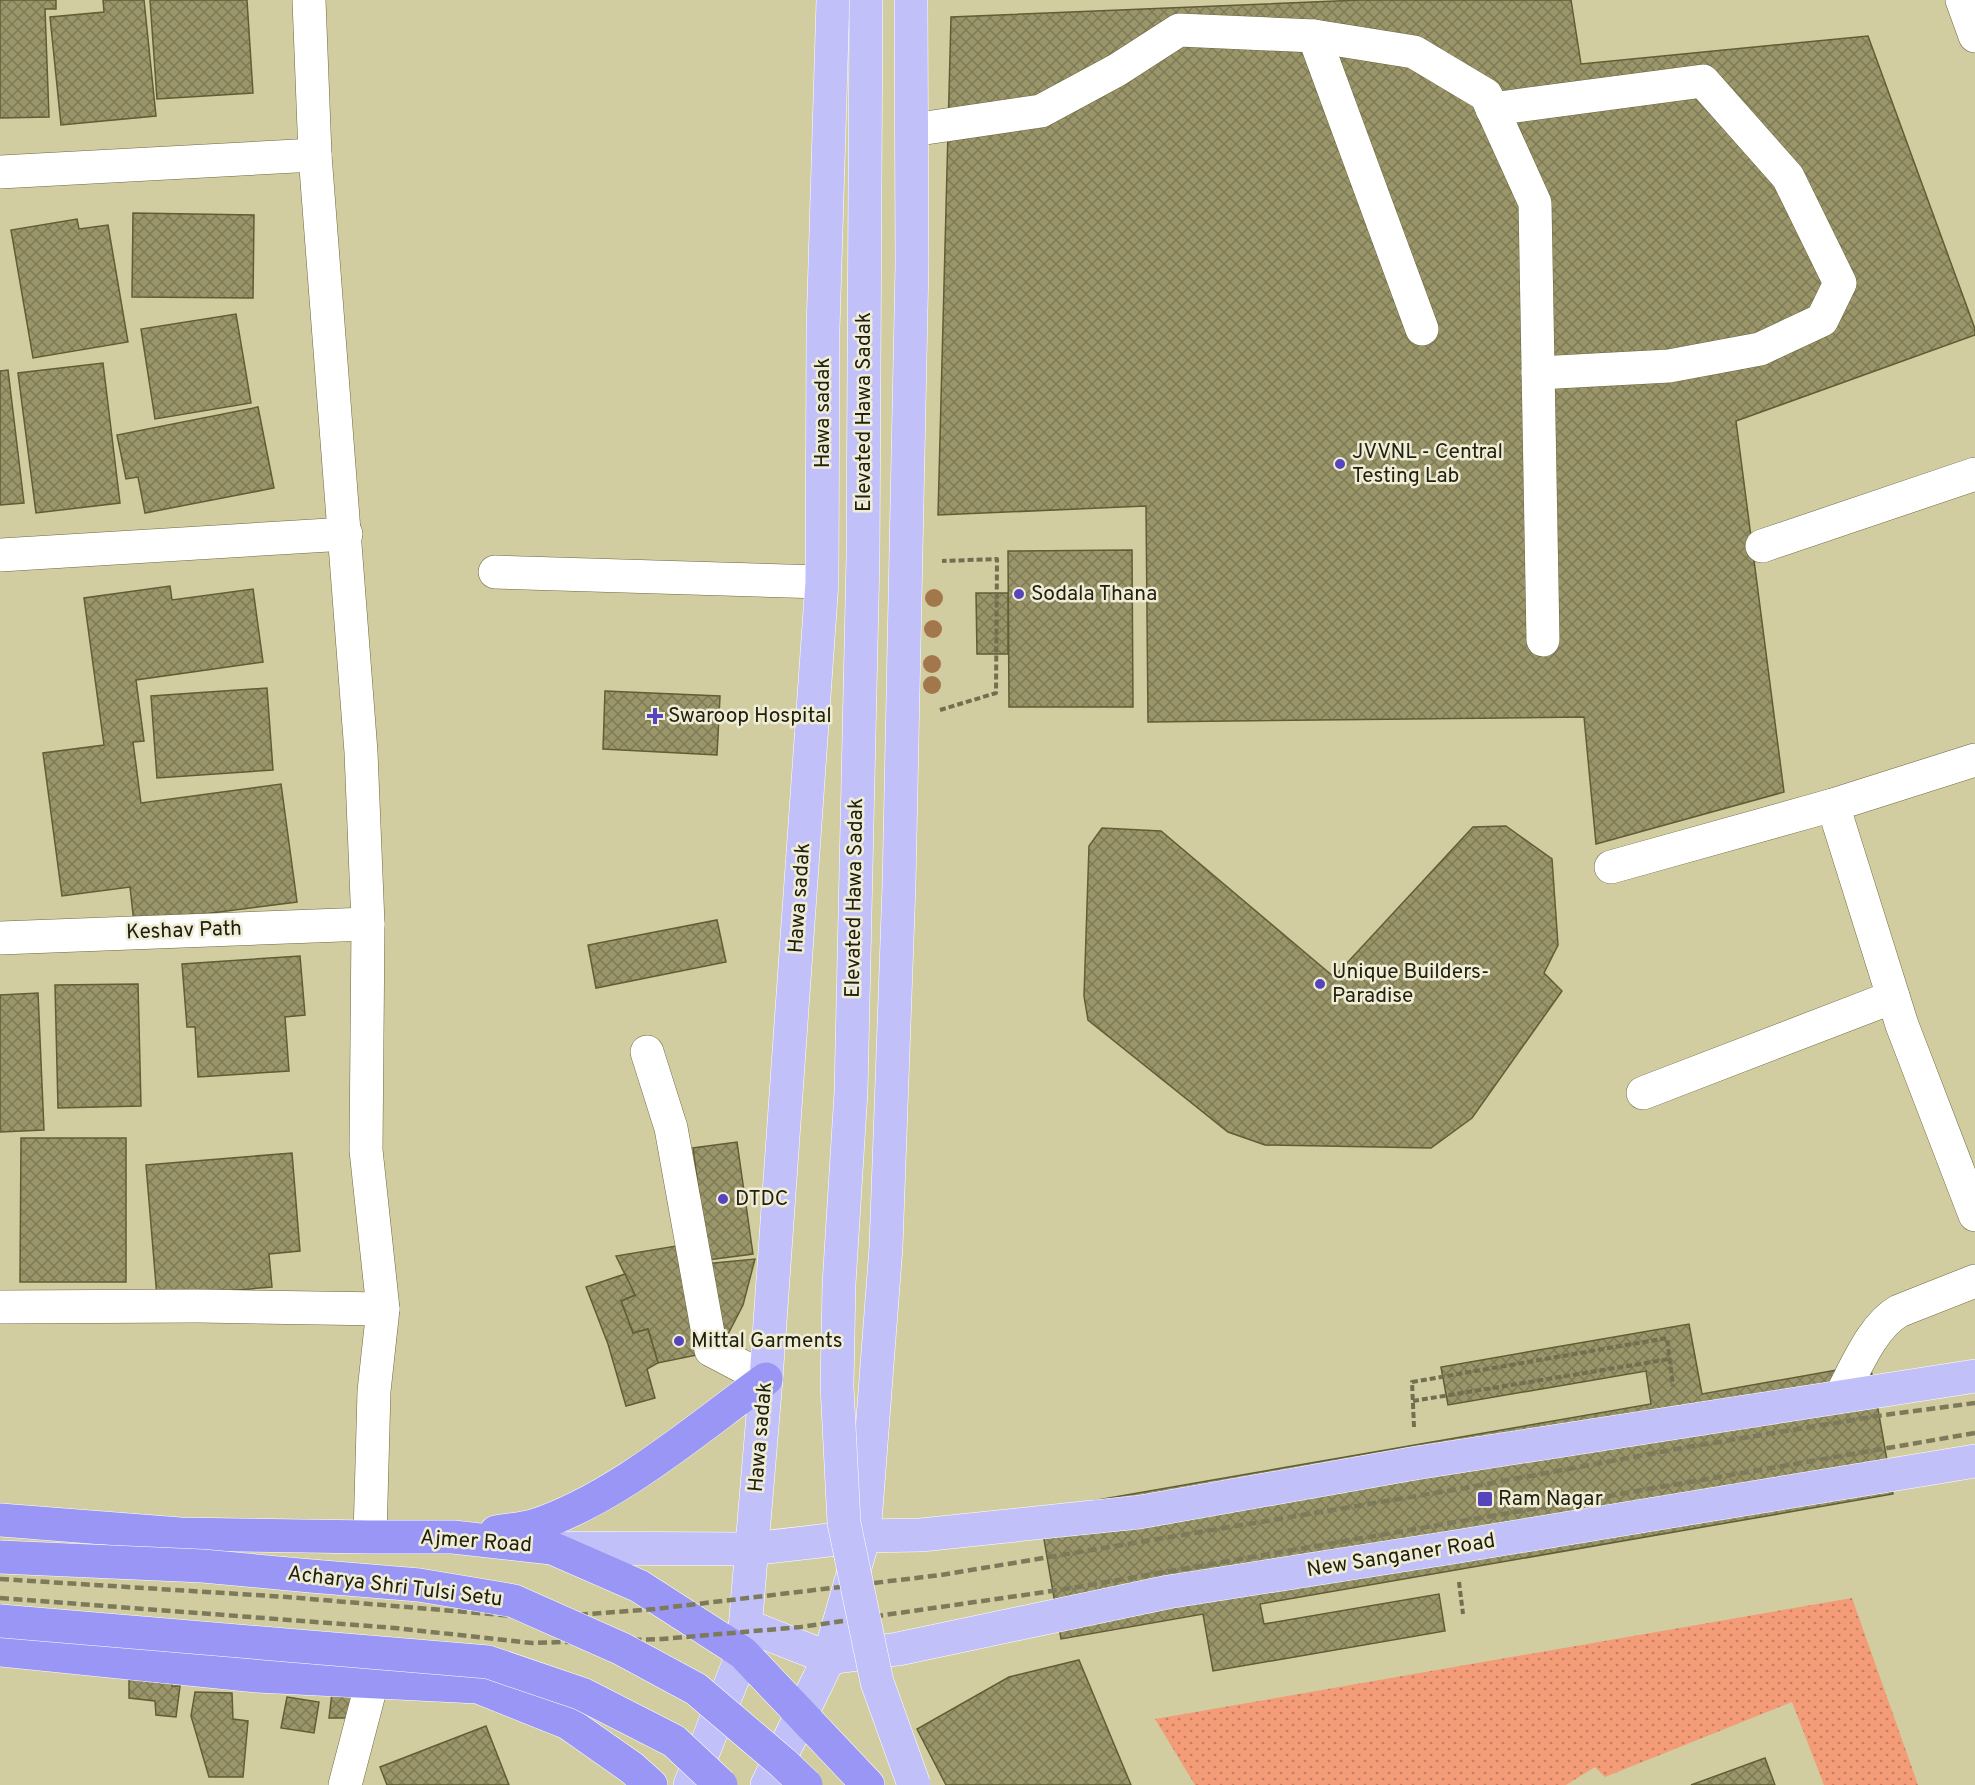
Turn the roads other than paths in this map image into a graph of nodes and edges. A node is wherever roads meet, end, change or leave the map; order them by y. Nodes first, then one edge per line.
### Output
1 (309, 0) edge
2 (833, 0) edge
3 (866, 0) edge
4 (911, 0) edge
5 (1962, 0) edge
6 (1314, 36) junction
7 (1975, 36) edge
8 (1492, 109) junction
9 (912, 130) junction
10 (315, 155) junction
11 (0, 172) edge
12 (1422, 329) dead end
13 (1538, 373) junction
14 (1975, 474) edge
15 (345, 534) junction
16 (1762, 546) dead end
17 (0, 555) edge
18 (495, 572) dead end
19 (822, 582) junction
20 (1543, 640) dead end
21 (1975, 760) edge
22 (1833, 806) junction
23 (1611, 867) dead end
24 (368, 924) junction
25 (0, 938) edge
26 (1893, 997) junction
27 (647, 1053) dead end
28 (1643, 1093) dead end
29 (1975, 1215) edge
30 (1975, 1281) edge
31 (0, 1307) edge
32 (383, 1309) junction
33 (1975, 1376) edge
34 (766, 1379) junction
35 (1840, 1397) junction
36 (1975, 1461) edge
37 (0, 1520) edge
38 (864, 1536) junction
39 (370, 1537) junction
40 (453, 1537) junction
41 (552, 1548) junction
42 (751, 1549) junction
43 (0, 1557) edge
44 (0, 1621) edge
45 (744, 1639) junction
46 (0, 1650) edge
47 (829, 1658) junction
48 (372, 1682) junction
49 (801, 1712) junction
50 (345, 1785) edge
51 (651, 1785) edge
52 (690, 1785) edge
53 (721, 1785) edge
54 (767, 1785) edge
55 (806, 1785) edge
56 (868, 1785) edge
57 (914, 1785) edge

1 - 10 street
2 - 19 main road, Hawa sadak
3 - 57 main road, Elevated Hawa Sadak, bridge
4 - 9 main road
5 - 7 street
6 - 8 street
6 - 9 street
6 - 12 street
8 - 13 street
8 - 13 street
9 - 38 main road
10 - 11 street
10 - 15 street
13 - 20 street
14 - 16 street
15 - 17 street
15 - 24 street
18 - 19 street
19 - 34 main road, Hawa sadak
21 - 22 street
22 - 23 street
22 - 26 street
24 - 25 street, Keshav Path
24 - 32 street
26 - 28 street
26 - 29 street
27 - 34 street
30 - 35 street
31 - 32 street
32 - 39 street
33 - 35 main road
34 - 40 highway
34 - 42 main road, Hawa sadak
35 - 38 main road
36 - 47 main road, New Sanganer Road
37 - 39 highway, Ajmer Road
38 - 42 main road
38 - 47 main road
39 - 40 highway, Ajmer Road
40 - 41 highway, Ajmer Road
41 - 42 main road
41 - 45 highway, Ajmer Road
42 - 45 main road, Hawa sadak
43 - 55 highway, Acharya Shri Tulsi Setu, bridge
44 - 53 highway, bridge
45 - 47 main road, New Sanganer Road
45 - 49 highway, Ajmer Road
45 - 52 main road, Hawa sadak
46 - 48 highway
47 - 49 main road
48 - 50 street
48 - 51 highway
49 - 54 main road
49 - 56 highway, Ajmer Road

